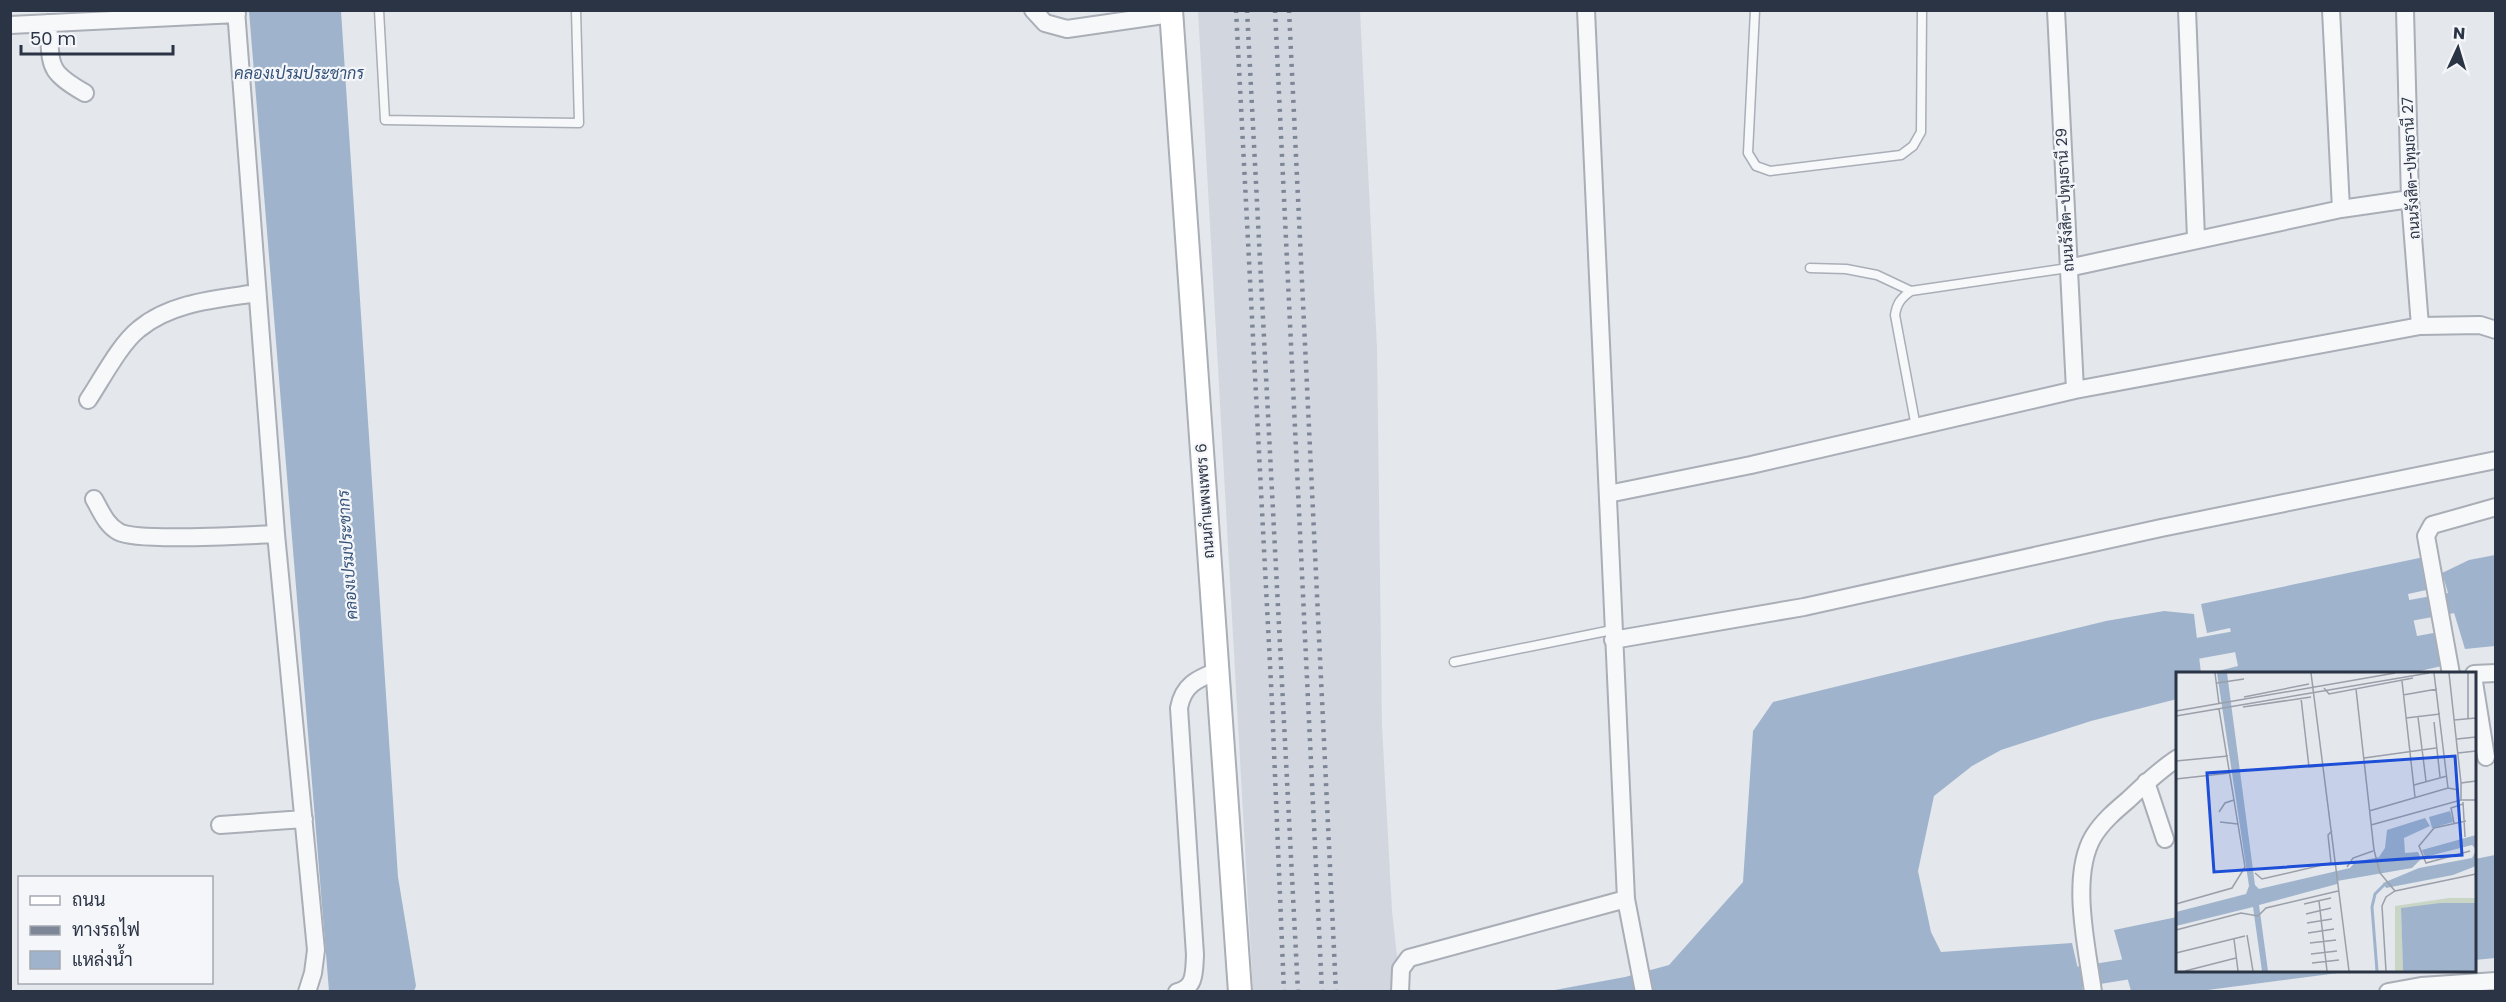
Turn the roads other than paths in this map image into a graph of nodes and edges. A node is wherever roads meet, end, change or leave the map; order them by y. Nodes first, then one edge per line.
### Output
1 (379, 10) edge
2 (576, 10) edge
3 (1033, 10) edge
4 (1586, 10) edge
5 (1755, 10) edge
6 (1922, 10) edge
7 (2056, 10) edge
8 (2187, 10) edge
9 (2331, 10) edge
10 (2405, 10) edge
11 (236, 12) edge
12 (1171, 12) edge
13 (48, 23) junction
14 (10, 25) edge
15 (85, 93) dead end
16 (2410, 199) junction
17 (2340, 209) junction
18 (2196, 238) junction
19 (1810, 268) dead end
20 (2068, 268) junction
21 (1911, 291) junction
22 (257, 293) junction
23 (2420, 326) junction
24 (2496, 330) edge
25 (2075, 390) junction
26 (88, 400) dead end
27 (1917, 427) junction
28 (2496, 460) edge
29 (1608, 494) junction
30 (94, 499) dead end
31 (2496, 507) edge
32 (276, 534) junction
33 (1613, 635) junction
34 (1454, 662) dead end
35 (1217, 671) junction
36 (2451, 672) edge
37 (2496, 672) edge
38 (2476, 674) edge
39 (2476, 689) edge
40 (2486, 756) dead end
41 (2176, 760) edge
42 (2146, 782) junction
43 (304, 819) junction
44 (220, 825) dead end
45 (2165, 838) dead end
46 (1626, 899) junction
47 (2496, 981) edge
48 (1240, 991) edge
49 (307, 992) edge
50 (1177, 992) edge
51 (1400, 992) edge
52 (1644, 992) edge
53 (2093, 992) edge
54 (2388, 992) edge

1 - 2 lane
3 - 12 street
4 - 29 street
5 - 6 lane
7 - 20 street, ถนนรังสิต-ปทุมธานี 29
8 - 18 street
9 - 17 street
10 - 16 street, ถนนรังสิต-ปทุมธานี 27
11 - 13 street
11 - 22 street
12 - 35 main road, ถนนกำแพงเพชร 6
13 - 14 street
13 - 15 street
16 - 17 street
16 - 23 street, ถนนรังสิต-ปทุมธานี 27
17 - 18 street
18 - 20 street
19 - 21 lane
20 - 21 lane
20 - 25 street, ถนนรังสิต-ปทุมธานี 29
21 - 27 lane
22 - 26 street
22 - 32 street
23 - 24 street
23 - 25 street
25 - 27 street
27 - 29 street
28 - 33 street
29 - 33 street
30 - 32 street
31 - 36 street
32 - 43 street
33 - 34 lane
33 - 46 street
35 - 48 main road, ถนนกำแพงเพชร 6
35 - 50 street
37 - 38 street
39 - 40 street
41 - 42 street
42 - 45 street
42 - 53 street
43 - 44 street
43 - 49 street
46 - 51 street
46 - 52 street
47 - 54 street

